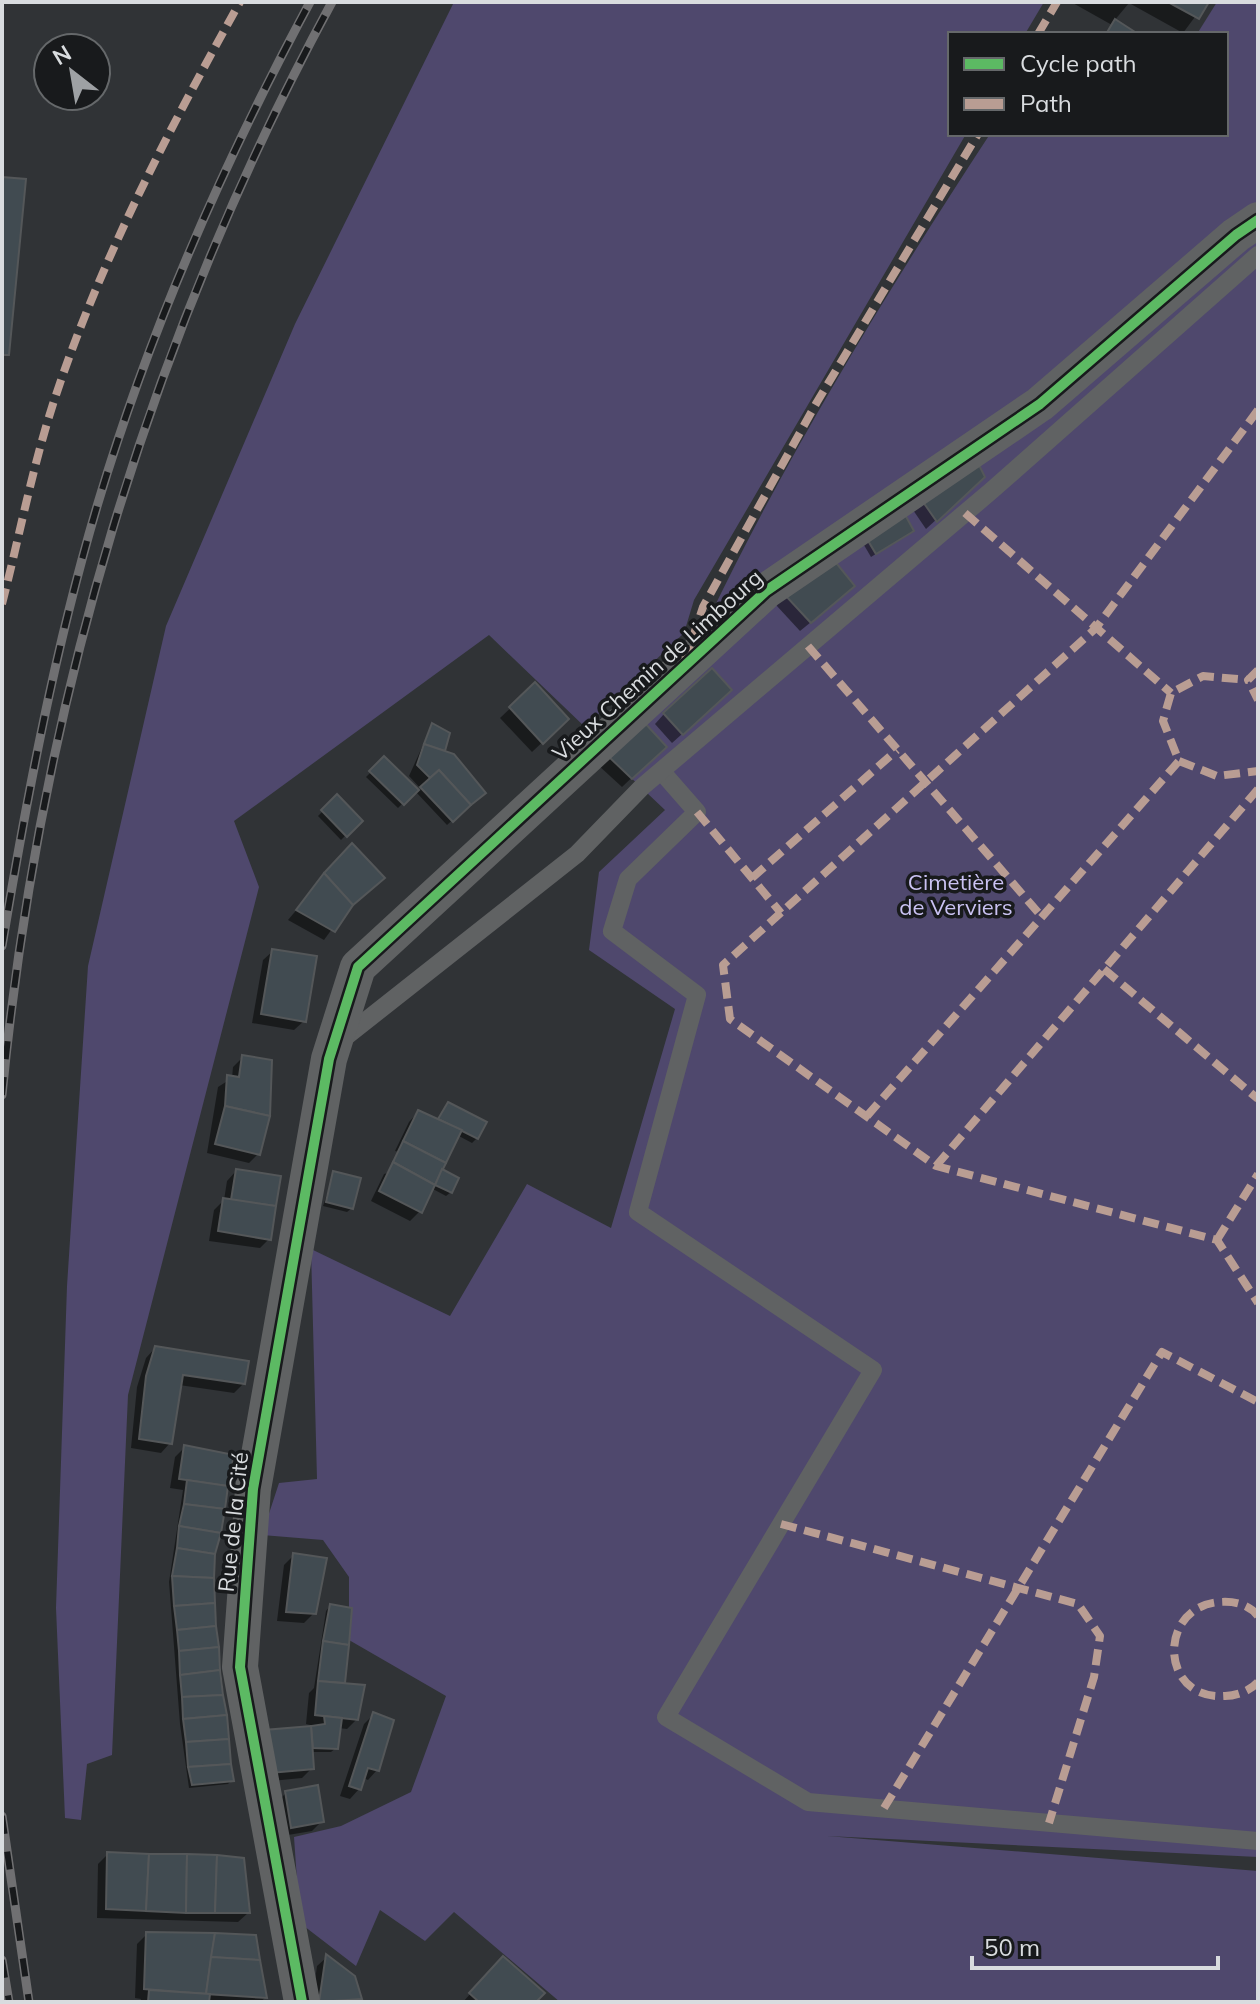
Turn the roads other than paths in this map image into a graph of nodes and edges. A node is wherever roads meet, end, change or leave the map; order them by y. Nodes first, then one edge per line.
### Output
1 (1258, 220) edge
2 (1258, 255) edge
3 (662, 772) junction
4 (334, 1046) junction
5 (1258, 1841) edge
6 (302, 2002) edge

1 - 4 street, Vieux Chemin de Limbourg
2 - 3 lane
3 - 4 lane
3 - 5 lane
4 - 6 street, Rue de la Cité

